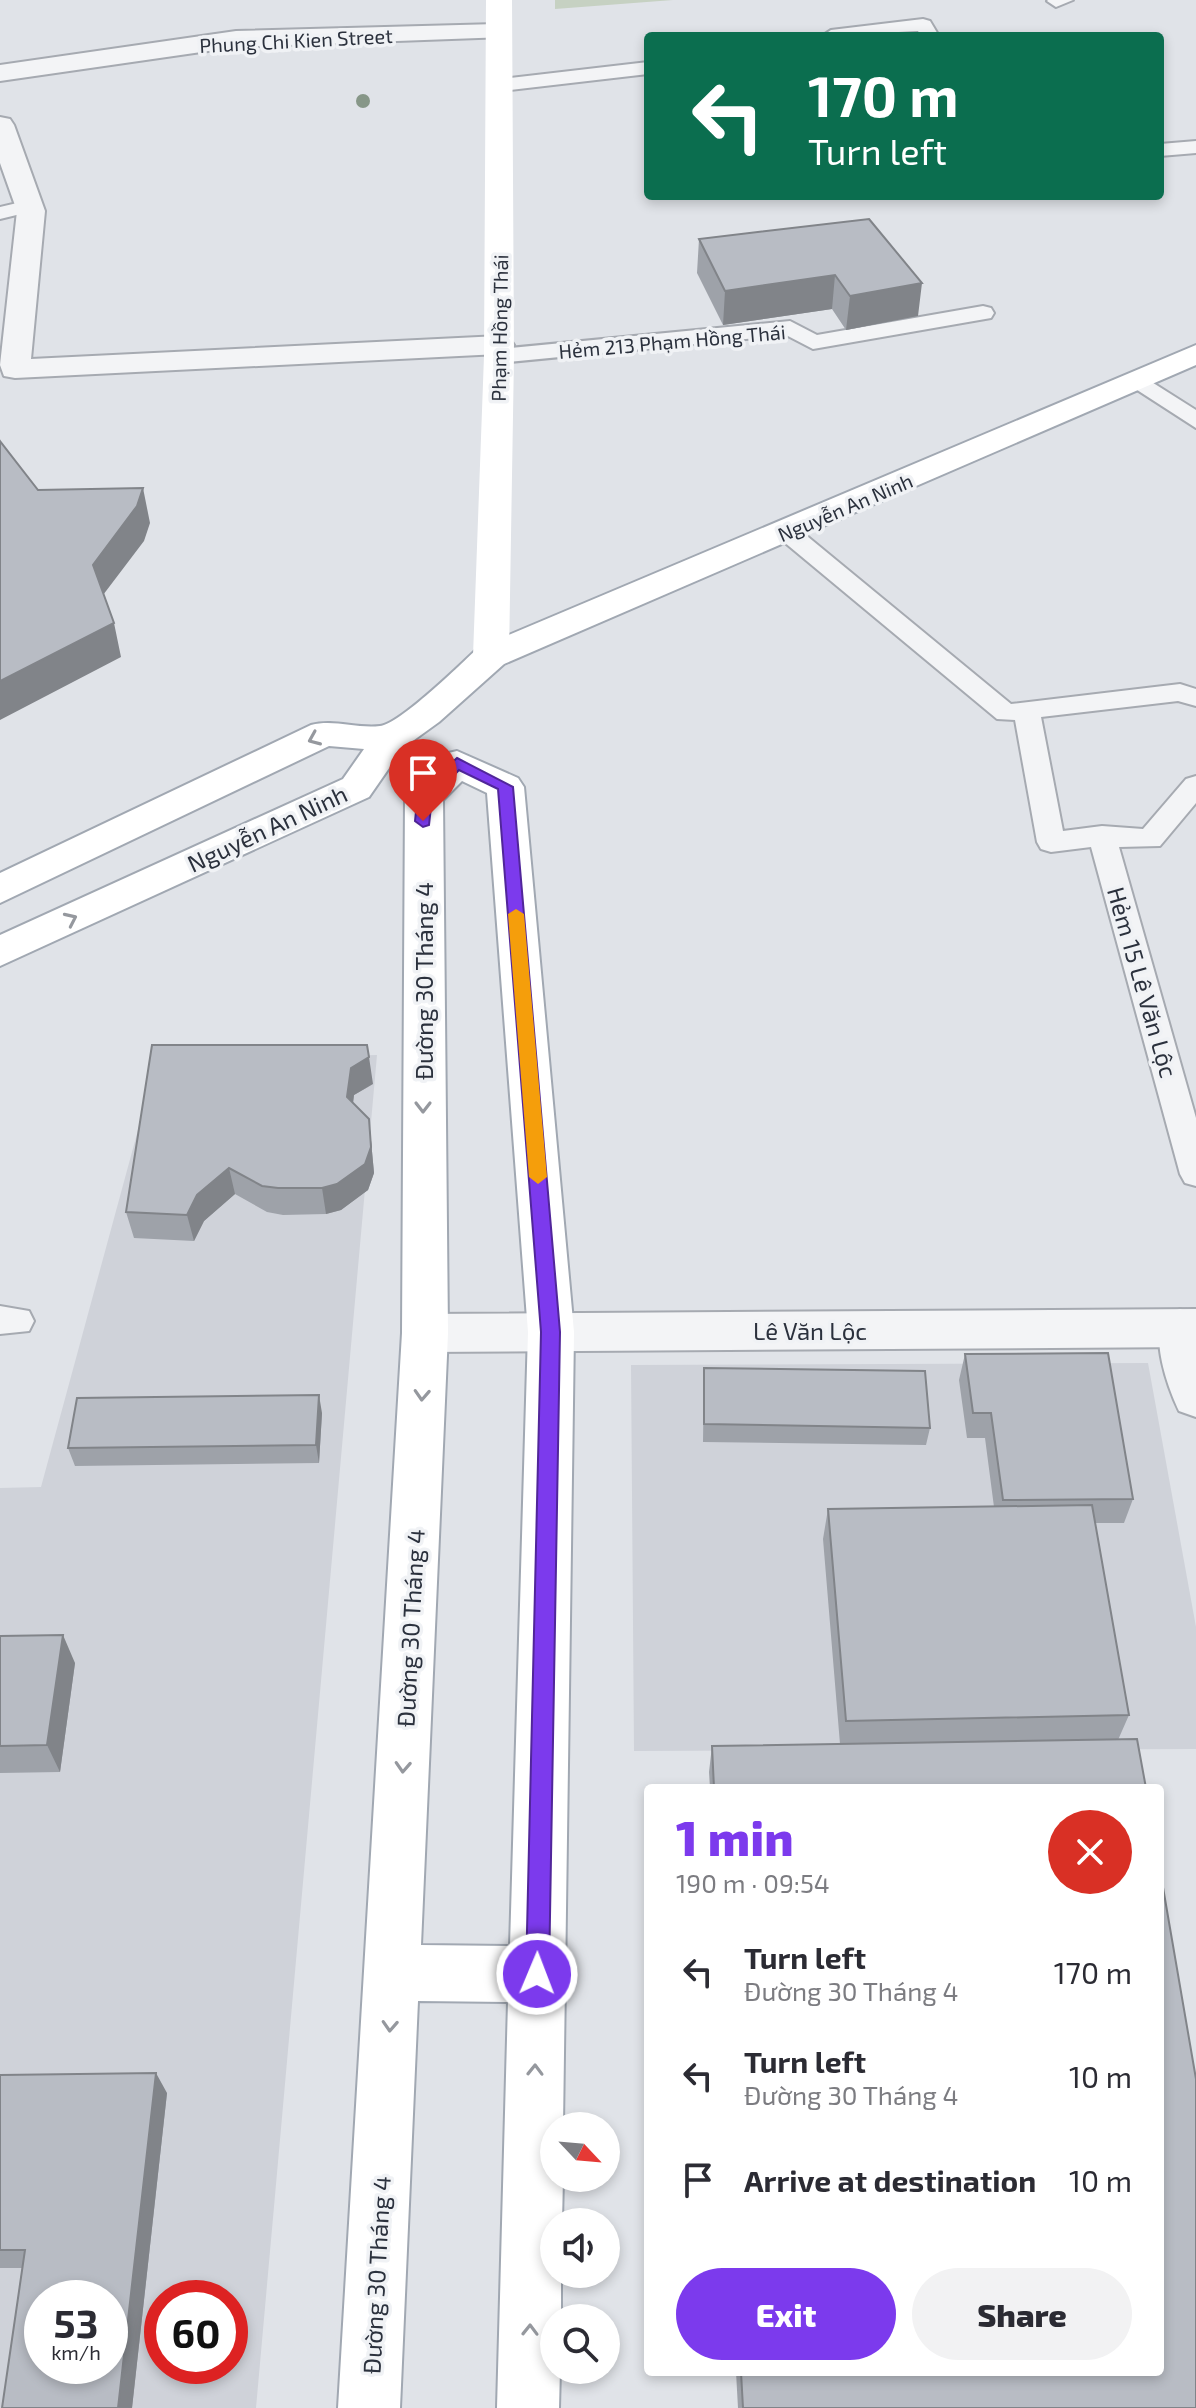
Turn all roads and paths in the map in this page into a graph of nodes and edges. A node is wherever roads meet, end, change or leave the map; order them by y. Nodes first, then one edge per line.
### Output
1 (499, 0) edge
2 (1064, 0) edge
3 (1056, 1) edge
4 (497, 32) junction
5 (864, 32) edge
6 (927, 32) edge
7 (644, 68) edge
8 (0, 73) edge
9 (501, 85) junction
10 (0, 125) edge
11 (1196, 147) edge
12 (1164, 150) edge
13 (15, 209) edge
14 (983, 313) dead end
15 (499, 351) junction
16 (1196, 354) edge
17 (1139, 381) junction
18 (1196, 421) edge
19 (787, 532) junction
20 (491, 656) junction
21 (1196, 698) edge
22 (1027, 712) junction
23 (426, 714) junction
24 (390, 739) junction
25 (457, 763) junction
26 (1196, 785) edge
27 (1102, 836) junction
28 (0, 889) edge
29 (0, 952) edge
30 (1196, 1174) edge
31 (1188, 1328) edge
32 (551, 1332) junction
33 (425, 1333) junction
34 (1196, 1397) edge
35 (392, 1973) junction
36 (537, 1974) junction
37 (369, 2408) edge
38 (528, 2408) edge

1 - 4 main road, Phạm Hồng Thái
2 - 3 lane
4 - 8 street, Phung Chi Kien Street
4 - 9 main road, Phạm Hồng Thái
5 - 6 lane
7 - 9 lane
9 - 15 main road, Phạm Hồng Thái
10 - 13 street
11 - 12 lane
13 - 15 street
14 - 15 lane, Hẻm 213 Phạm Hồng Thái
15 - 20 main road, Phạm Hồng Thái
16 - 17 main road, Nguyễn An Ninh
17 - 18 lane
17 - 19 main road, Nguyễn An Ninh
19 - 20 main road, Nguyễn An Ninh
19 - 22 lane
20 - 23 main road
21 - 22 lane
22 - 27 lane
23 - 24 main road
23 - 25 main road
24 -> 28 main road
29 -> 24 main road, Nguyễn An Ninh
25 - 32 main road
25 -> 33 main road, Đường 30 Tháng 4
26 - 27 lane
27 - 30 lane, Hẻm 15 Lê Văn Lộc
31 - 32 street, Lê Văn Lộc
31 - 34 street
32 - 33 street, Lê Văn Lộc
32 - 36 main road
33 -> 35 main road, Đường 30 Tháng 4
35 - 36 main road
35 -> 37 main road, Đường 30 Tháng 4
38 -> 36 main road

